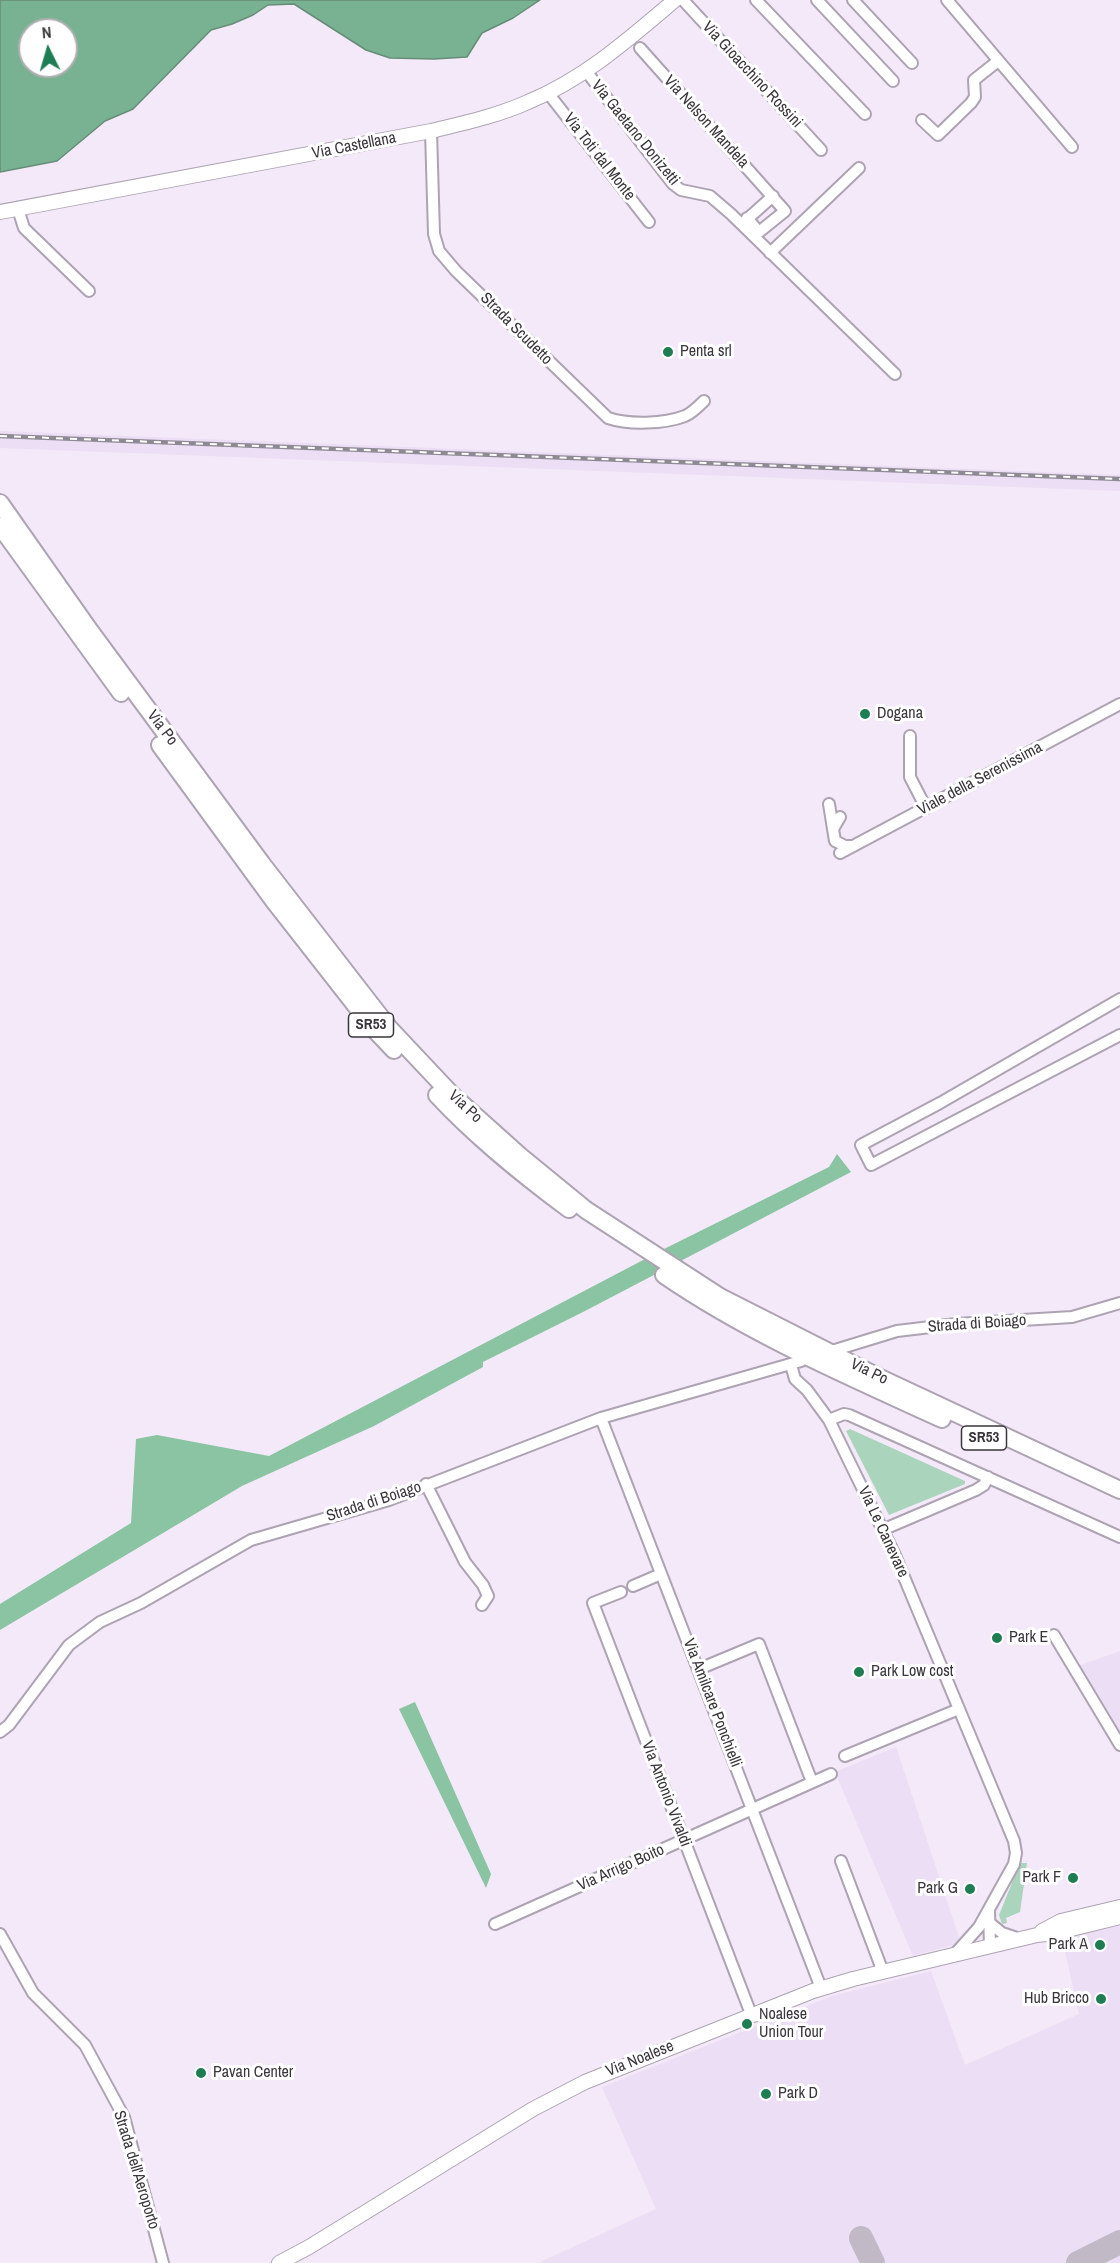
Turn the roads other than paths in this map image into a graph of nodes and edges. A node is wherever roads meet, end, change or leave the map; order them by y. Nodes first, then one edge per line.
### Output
1 (675, 0) edge
2 (683, 0) edge
3 (756, 0) edge
4 (817, 0) edge
5 (853, 0) edge
6 (947, 0) edge
7 (637, 32) junction
8 (626, 42) junction
9 (640, 48) junction
10 (998, 62) junction
11 (912, 63) dead end
12 (586, 72) junction
13 (892, 81) dead end
14 (548, 93) junction
15 (865, 114) dead end
16 (922, 120) dead end
17 (431, 131) junction
18 (1072, 147) dead end
19 (821, 150) dead end
20 (859, 168) dead end
21 (772, 196) junction
22 (18, 209) junction
23 (0, 212) edge
24 (744, 221) junction
25 (649, 222) dead end
26 (770, 253) junction
27 (88, 291) dead end
28 (895, 374) dead end
29 (704, 401) dead end
30 (0, 503) edge
31 (0, 526) edge
32 (1120, 704) edge
33 (910, 736) dead end
34 (829, 804) dead end
35 (926, 808) junction
36 (840, 817) dead end
37 (833, 829) junction
38 (853, 846) junction
39 (840, 853) dead end
40 (1120, 999) edge
41 (1120, 1035) edge
42 (1120, 1303) edge
43 (835, 1350) dead end
44 (796, 1363) joint
45 (601, 1418) junction
46 (830, 1420) junction
47 (988, 1477) junction
48 (426, 1484) junction
49 (1120, 1490) edge
50 (1120, 1501) edge
51 (882, 1530) junction
52 (1120, 1537) edge
53 (661, 1574) junction
54 (633, 1586) dead end
55 (621, 1592) dead end
56 (482, 1605) dead end
57 (1054, 1635) dead end
58 (699, 1669) junction
59 (959, 1709) junction
60 (0, 1732) edge
61 (1120, 1745) edge
62 (845, 1755) dead end
63 (831, 1774) dead end
64 (812, 1782) junction
65 (752, 1808) junction
66 (684, 1840) junction
67 (841, 1861) dead end
68 (1120, 1907) edge
69 (1120, 1917) edge
70 (987, 1923) junction
71 (495, 1924) dead end
72 (0, 1934) edge
73 (1037, 1935) junction
74 (1020, 1939) junction
75 (990, 1946) junction
76 (954, 1955) junction
77 (883, 1972) junction
78 (821, 1988) junction
79 (751, 2014) junction
80 (164, 2263) edge
81 (279, 2263) edge

1 - 7 main road, Via Castellana
2 - 19 street, Via Gioacchino Rossini
3 - 15 street
4 - 13 street
5 - 11 street
6 - 10 street
7 - 8 main road, Via Castellana
7 - 9 street
8 - 9 street, Via Nelson Mandela
8 - 12 main road, Via Castellana
9 - 21 street, Via Nelson Mandela
10 - 16 street
10 - 18 street
12 - 14 main road, Via Castellana
12 - 24 street, Via Gaetano Donizetti
14 - 17 main road, Via Castellana
14 - 25 street, Via Toti dal Monte
17 - 22 main road, Via Castellana
17 - 29 street, Strada Scudetto
20 - 26 street
21 - 24 street
21 - 24 street, Via Nelson Mandela
22 - 23 main road, Via Castellana
22 - 27 street
24 - 26 street, Via Gaetano Donizetti
26 - 28 street, Via Gaetano Donizetti
30 - 49 highway, Via Po / SR53
31 - 50 highway, Via Po / SR53
32 - 35 street, Viale della Serenissima
33 - 35 street
34 - 37 street
35 - 38 street, Viale della Serenissima
36 - 37 street
37 - 38 street
38 - 39 street, Viale della Serenissima
40 - 41 street
42 - 43 street, Strada di Boiago
44 - 45 street, Strada di Boiago
44 - 46 street, Via Le Canevare
45 - 48 street, Strada di Boiago
45 - 53 street, Via Amilcare Ponchielli
46 - 47 street
46 - 51 street, Via Le Canevare
47 - 51 street
47 - 52 street
48 - 56 street
48 - 60 street, Strada di Boiago
51 - 59 street, Via Le Canevare
53 - 54 street
53 - 58 street, Via Amilcare Ponchielli
55 - 66 street, Via Antonio Vivaldi
57 - 61 street
58 - 64 street
58 - 65 street, Via Amilcare Ponchielli
59 - 62 street
59 - 70 street, Via Le Canevare
63 - 64 street, Via Arrigo Boito
64 - 65 street, Via Arrigo Boito
65 - 66 street, Via Arrigo Boito
65 - 78 street, Via Amilcare Ponchielli
66 - 71 street, Via Arrigo Boito
66 - 79 street, Via Antonio Vivaldi
67 - 77 street
68 - 73 main road, Via Noalese
69 - 73 main road, Via Noalese
70 - 74 street
70 - 75 street
70 - 76 street, Via Le Canevare
72 - 80 street, Strada dell'Aeroporto
73 - 74 main road, Via Noalese
74 - 75 main road, Via Noalese
75 - 76 main road, Via Noalese
76 - 77 main road, Via Noalese
77 - 78 main road, Via Noalese
78 - 79 main road, Via Noalese
79 - 81 main road, Via Noalese

